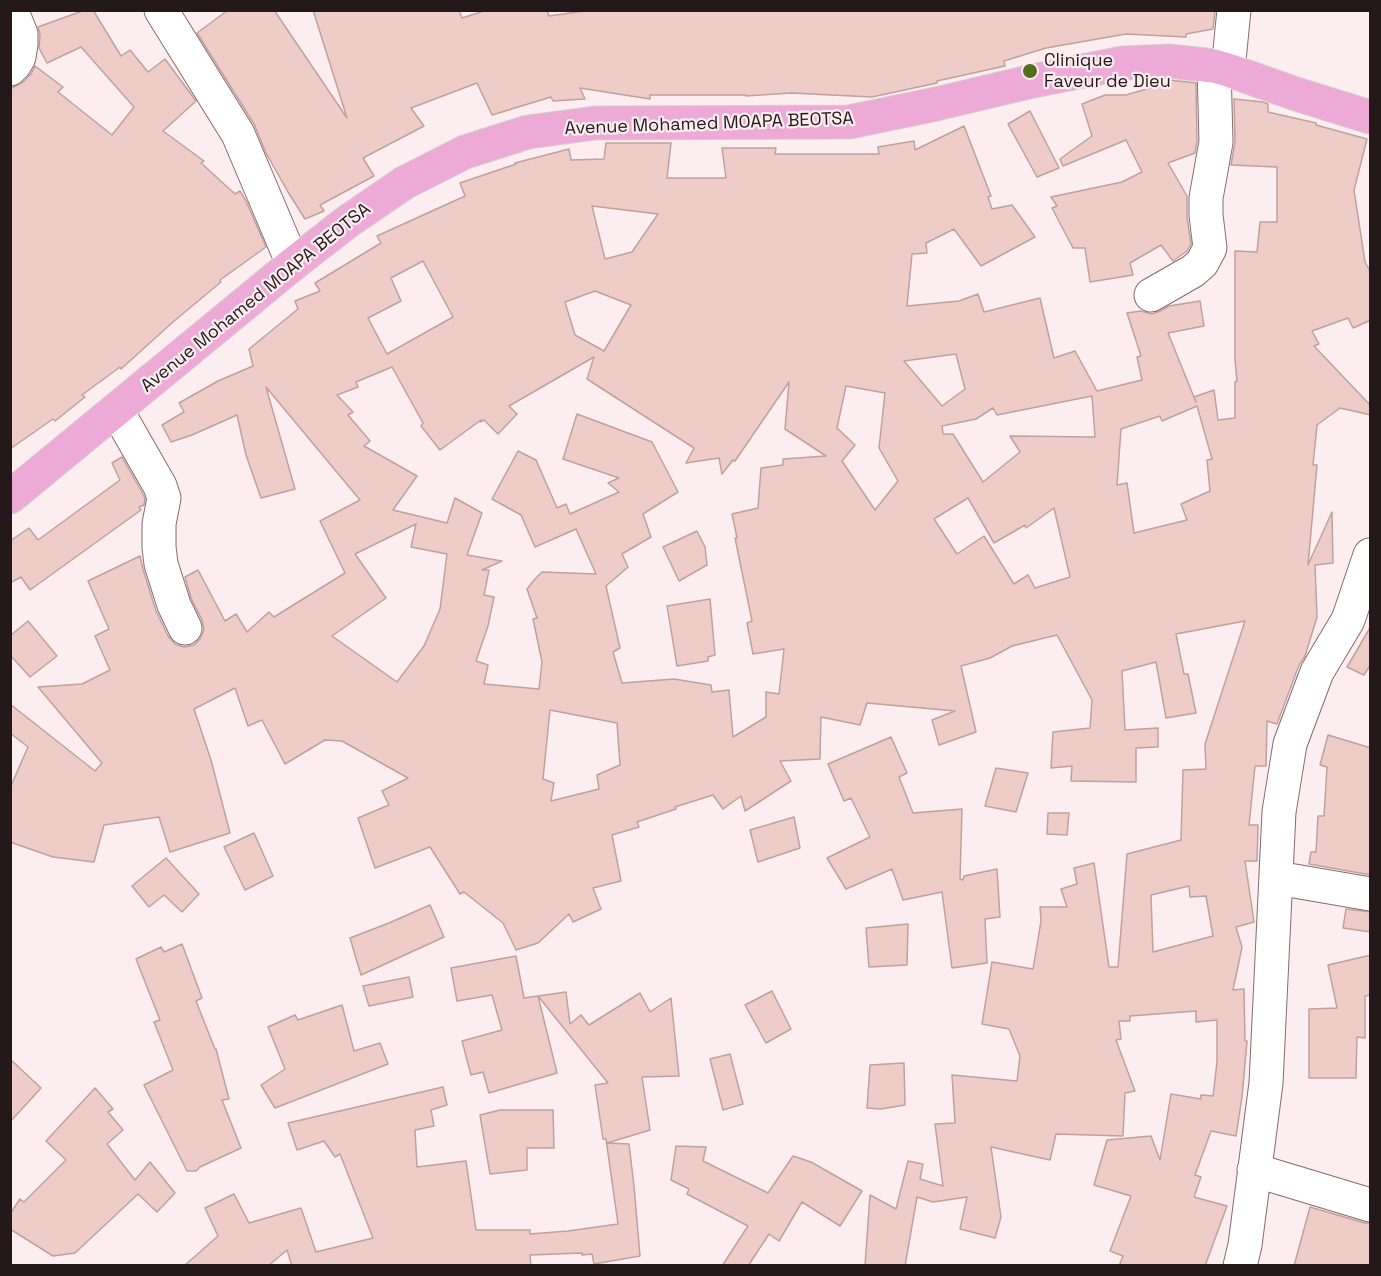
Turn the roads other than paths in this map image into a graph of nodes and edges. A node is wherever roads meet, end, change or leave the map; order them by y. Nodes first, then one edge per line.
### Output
1 (1234, 10) edge
2 (22, 12) edge
3 (169, 14) edge
4 (1221, 68) junction
5 (10, 69) edge
6 (1371, 117) edge
7 (293, 264) junction
8 (1151, 295) dead end
9 (117, 411) junction
10 (10, 497) edge
11 (1371, 555) edge
12 (1359, 620) edge
13 (185, 628) dead end
14 (1277, 878) junction
15 (1371, 894) edge
16 (1254, 1170) junction
17 (1371, 1204) edge
18 (1240, 1266) edge

1 - 4 street
2 - 5 street
3 - 7 street
4 - 6 main road, Avenue Mohamed MOAPA BEOTSA
4 - 7 main road, Avenue Mohamed MOAPA BEOTSA
4 - 8 street
7 - 9 main road, Avenue Mohamed MOAPA BEOTSA
9 - 10 main road, Avenue Mohamed MOAPA BEOTSA
9 - 13 street
11 - 12 street
12 - 14 street
14 - 15 street
14 - 16 street
16 - 17 street
16 - 18 street

